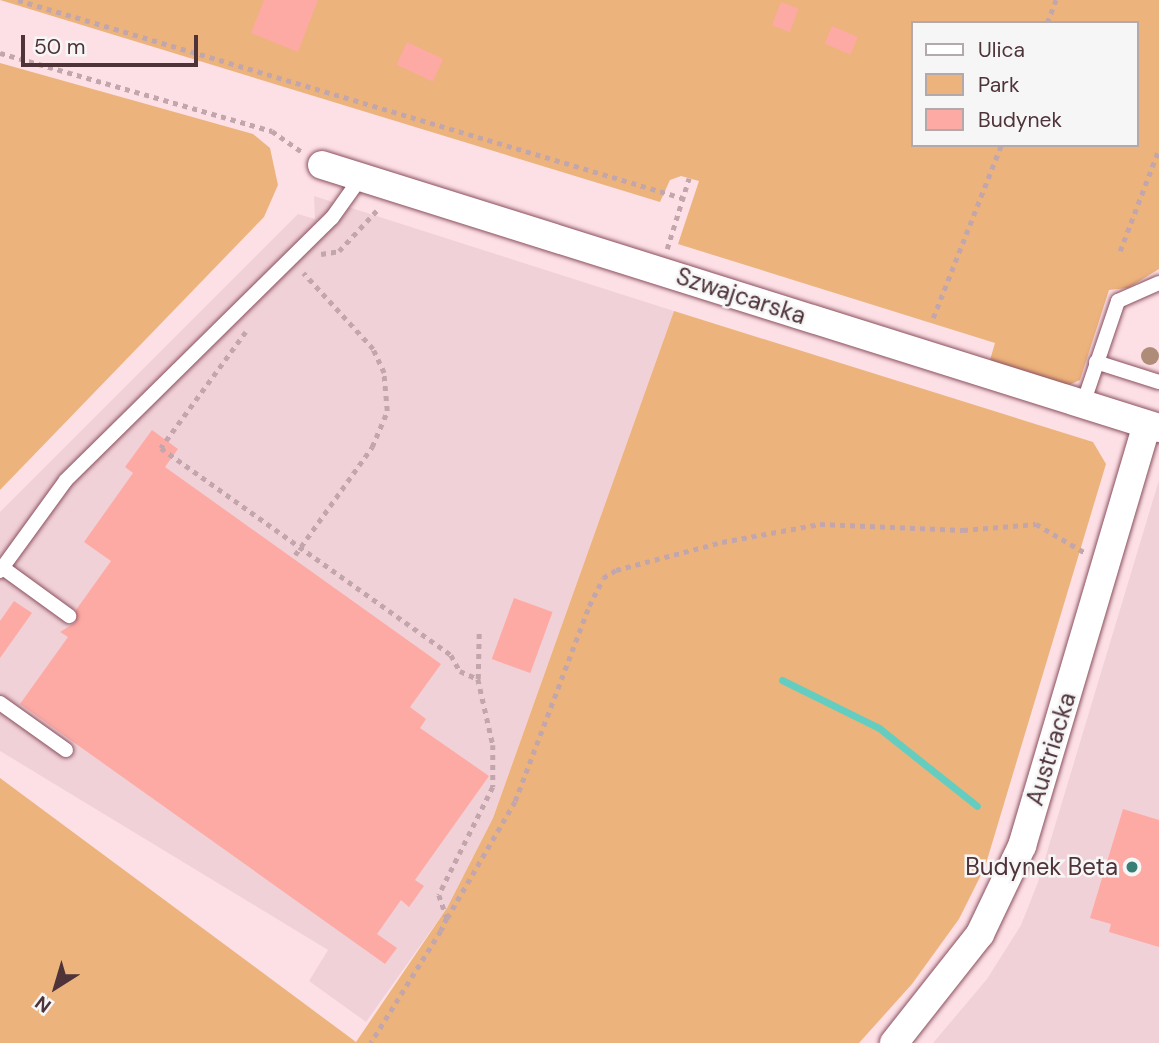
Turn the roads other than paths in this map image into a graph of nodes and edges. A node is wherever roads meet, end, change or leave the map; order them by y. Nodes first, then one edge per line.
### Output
1 (322, 165) road end
2 (362, 176) junction
3 (1159, 283) edge
4 (1096, 362) junction
5 (1159, 382) edge
6 (1083, 404) junction
7 (1153, 427) edge
8 (1, 570) edge
9 (69, 616) dead end
10 (0, 703) edge
11 (66, 750) dead end
12 (894, 1043) edge

1 - 2 street, Szwajcarska
2 - 6 street, Szwajcarska
2 - 8 lane
3 - 4 lane
4 - 5 lane
4 - 6 lane
6 - 7 street, Szwajcarska
7 - 12 street, Austriacka
8 - 9 lane
10 - 11 lane

